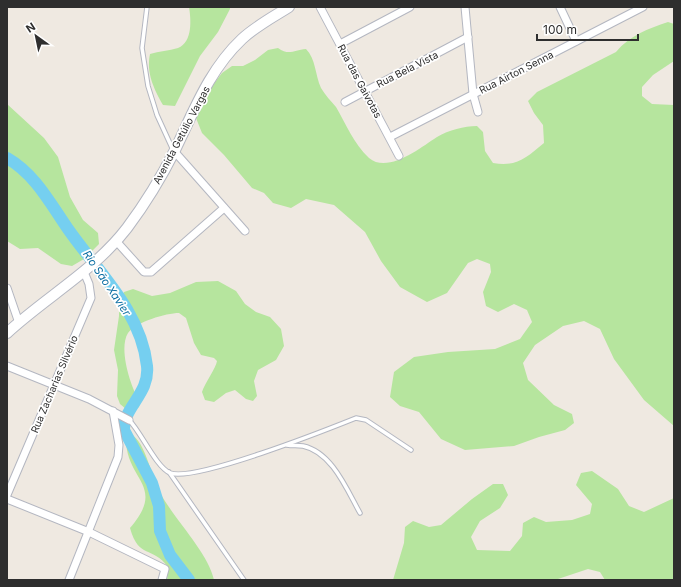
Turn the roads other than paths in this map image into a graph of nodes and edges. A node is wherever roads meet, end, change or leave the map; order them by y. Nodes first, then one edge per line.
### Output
1 (147, 7) edge
2 (289, 7) edge
3 (320, 7) edge
4 (410, 7) edge
5 (465, 7) edge
6 (560, 7) edge
7 (643, 7) edge
8 (468, 37) junction
9 (576, 41) junction
10 (340, 44) junction
11 (366, 90) junction
12 (473, 94) junction
13 (346, 102) dead end
14 (478, 112) dead end
15 (390, 138) junction
16 (174, 151) junction
17 (399, 156) dead end
18 (224, 208) junction
19 (245, 231) dead end
20 (117, 242) junction
21 (87, 269) junction
22 (7, 288) edge
23 (19, 322) junction
24 (7, 333) edge
25 (7, 366) edge
26 (52, 385) junction
27 (113, 411) junction
28 (129, 420) joint
29 (284, 445) junction
30 (411, 450) dead end
31 (169, 472) junction
32 (7, 495) edge
33 (7, 499) edge
34 (360, 513) dead end
35 (89, 532) junction
36 (69, 580) edge
37 (162, 580) edge
38 (244, 580) edge

1 - 16 lane
2 - 16 street, Avenida Getúlio Vargas
3 - 10 street, Rua das Gaivotas
4 - 10 street
5 - 8 street
6 - 9 street
7 - 9 street, Rua Airton Senna
8 - 11 street, Rua Bela Vista
8 - 12 street
9 - 12 street, Rua Airton Senna
10 - 11 street, Rua das Gaivotas
11 - 13 street, Rua Bela Vista
11 - 15 street, Rua das Gaivotas
12 - 14 street
12 - 15 street, Rua Airton Senna
15 - 17 street, Rua das Gaivotas
16 - 18 street
16 - 20 street, Avenida Getúlio Vargas
18 - 19 street
18 - 20 street
20 - 21 street, Avenida Getúlio Vargas
21 - 23 street, Avenida Getúlio Vargas
21 - 26 street, Rua Zacharias Silvério
22 - 23 street
23 - 24 street, Avenida Getúlio Vargas
25 - 26 street
26 - 27 street
26 - 32 street, Rua Zacharias Silvério
27 - 28 street
27 - 35 street
28 - 31 lane
29 - 30 lane
29 - 31 lane
29 - 34 lane
31 - 38 lane
33 - 35 street
35 - 36 street
35 - 37 street

